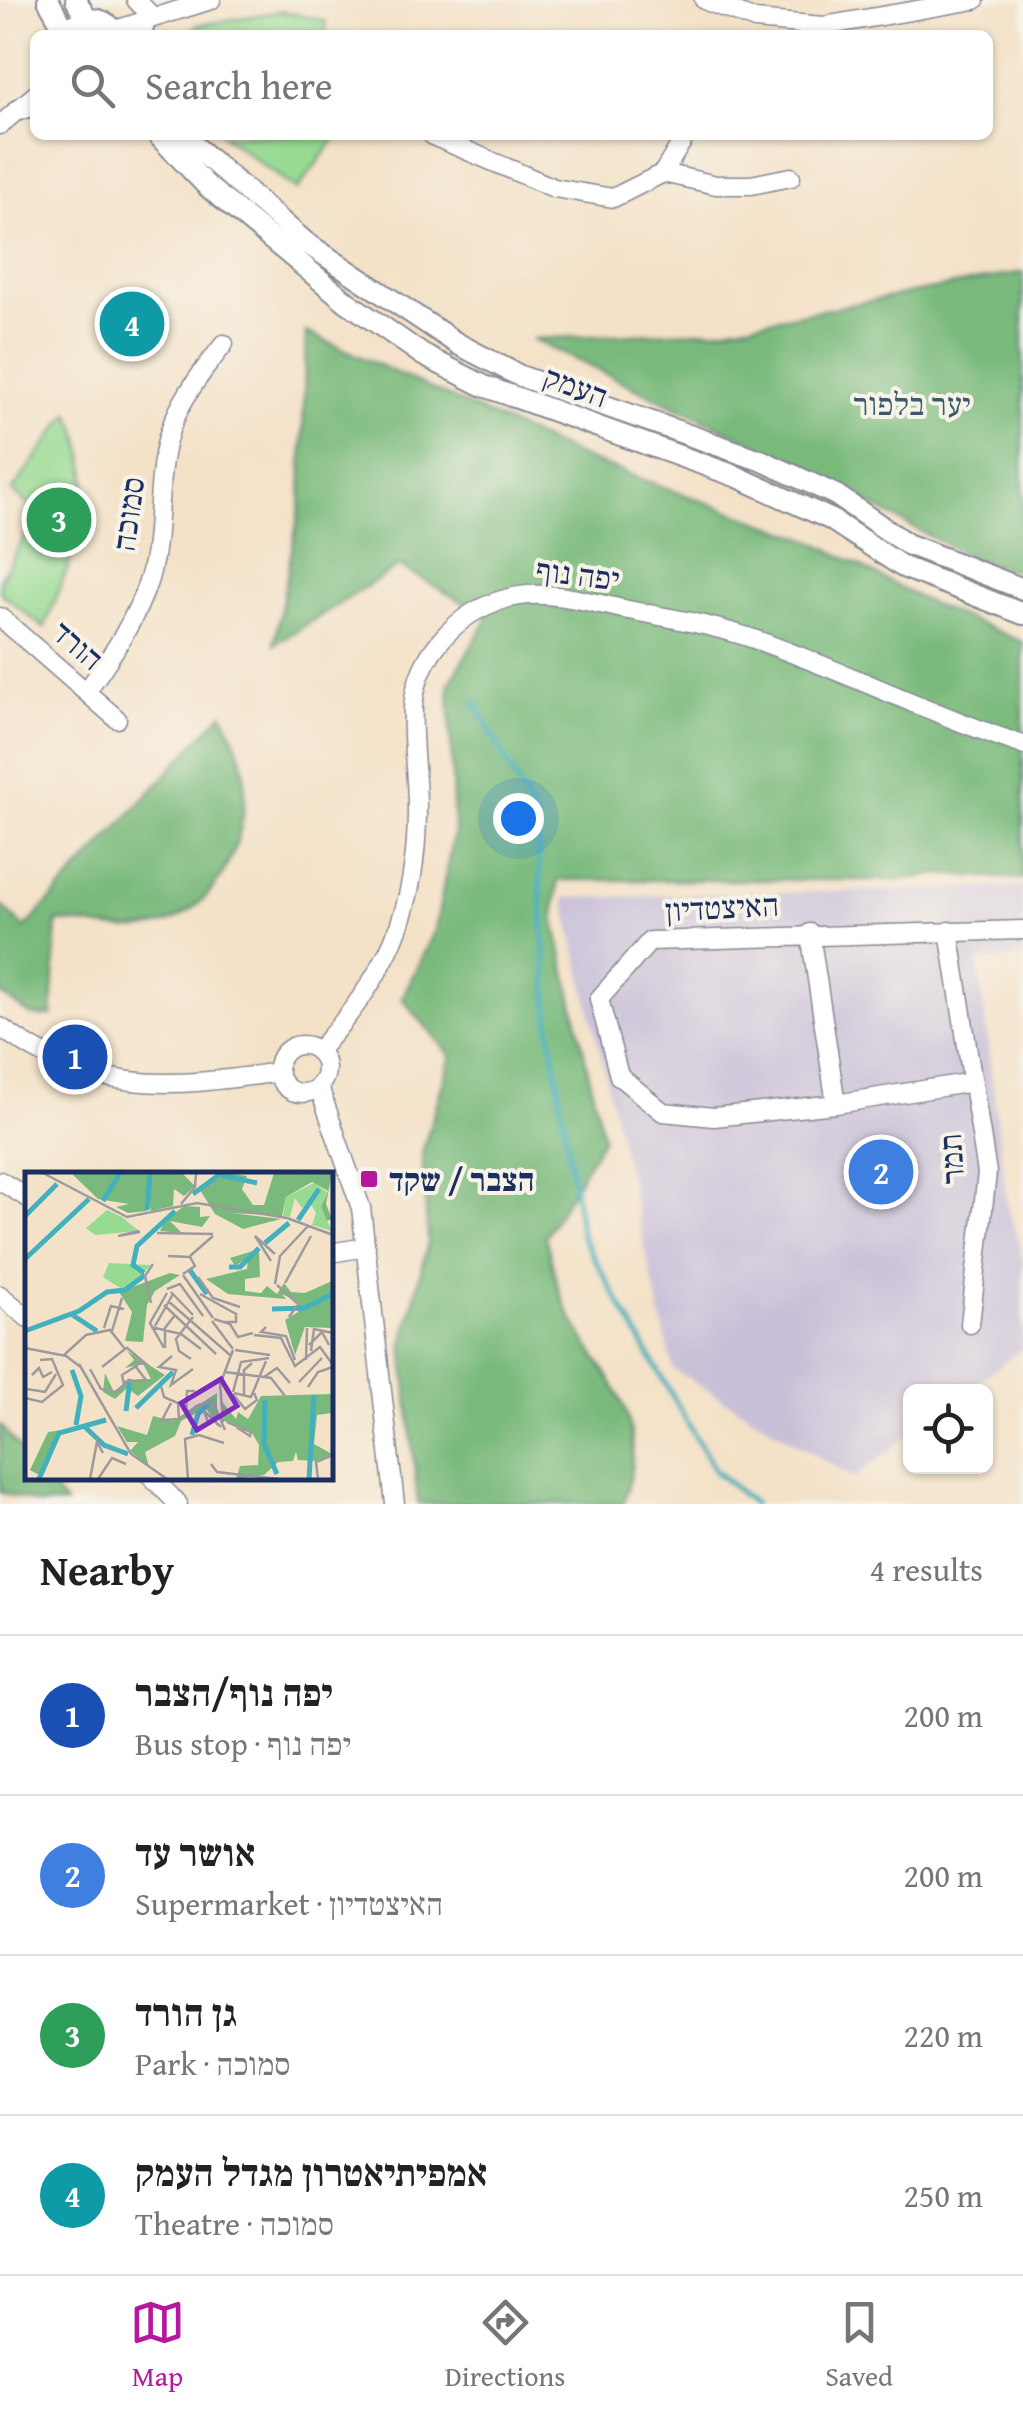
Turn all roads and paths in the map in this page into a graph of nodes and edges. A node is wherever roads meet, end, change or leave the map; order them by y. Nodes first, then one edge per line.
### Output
1 (48, 0) edge
2 (136, 0) edge
3 (211, 0) edge
4 (704, 0) edge
5 (976, 0) edge
6 (81, 9) edge
7 (146, 24) edge
8 (751, 27) edge
9 (64, 30) edge
10 (114, 30) edge
11 (26, 108) edge
12 (0, 125) edge
13 (163, 140) edge
14 (188, 140) edge
15 (442, 140) edge
16 (683, 140) edge
17 (663, 173) junction
18 (791, 177) dead end
19 (224, 344) dead end
20 (1023, 589) edge
21 (1023, 614) edge
22 (0, 617) edge
23 (86, 692) junction
24 (117, 719) dead end
25 (1023, 745) edge
26 (1023, 930) edge
27 (949, 931) junction
28 (810, 933) junction
29 (0, 1027) edge
30 (318, 1051) junction
31 (279, 1072) junction
32 (973, 1082) junction
33 (318, 1087) junction
34 (836, 1104) junction
35 (0, 1181) edge
36 (25, 1196) edge
37 (366, 1248) junction
38 (332, 1254) edge
39 (0, 1294) edge
40 (25, 1315) edge
41 (970, 1324) dead end
42 (154, 1479) edge
43 (178, 1504) edge
44 (395, 1504) edge

1 - 9 main road
2 - 7 street
3 - 7 street
4 - 8 street
5 - 8 street
6 - 10 main road
11 - 12 street
13 - 21 main road, העמק
14 - 20 main road, העמק
15 - 17 street
16 - 17 street
17 - 18 street
19 - 23 street, סמוכה
22 - 23 street, הורד
23 - 24 street, הורד
25 - 30 street, יפה נוף
26 - 27 street, האיצטדיון
27 - 28 street, האיצטדיון
27 - 32 street, תמר
28 - 34 street
28 - 34 street, האיצטדיון
29 - 31 street
30 - 31 street
30 - 33 street
31 - 33 street
32 - 34 street, האיצטדיון
32 - 41 street, תמר
33 - 37 street
35 - 36 street
37 - 38 street
37 - 44 street
39 - 40 street
42 - 43 street

